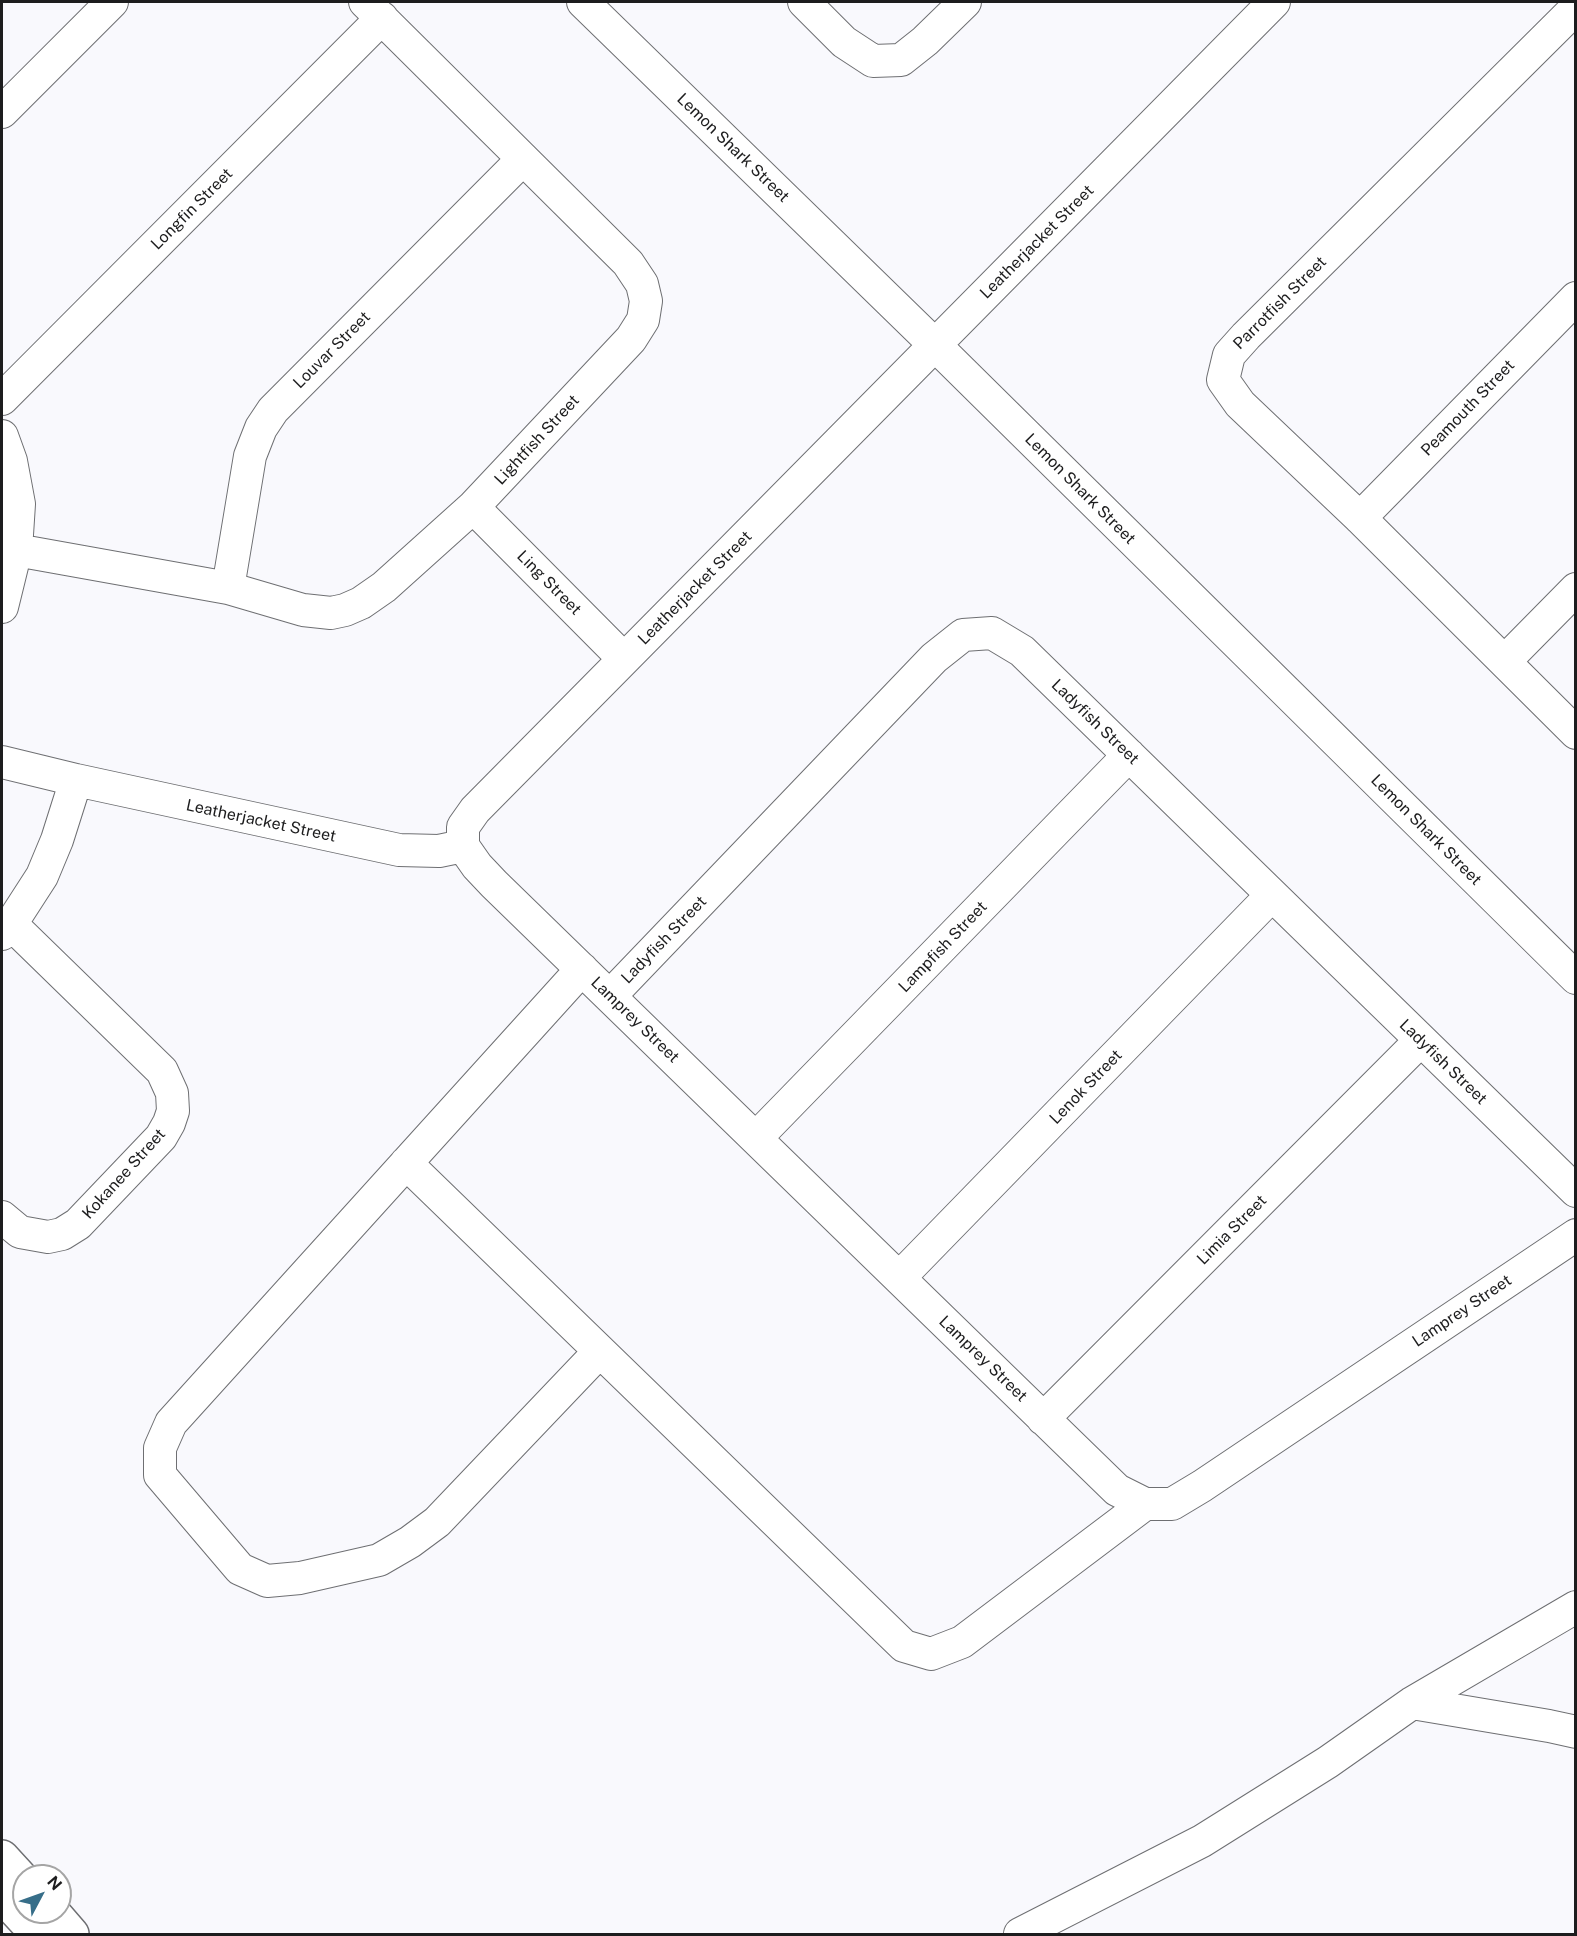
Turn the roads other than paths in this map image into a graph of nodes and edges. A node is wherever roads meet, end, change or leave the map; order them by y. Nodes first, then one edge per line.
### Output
1 (112, 2) edge
2 (583, 2) edge
3 (804, 2) edge
4 (965, 2) edge
5 (1274, 2) edge
6 (1575, 8) edge
7 (373, 10) edge
8 (2, 112) edge
9 (523, 159) junction
10 (1575, 298) edge
11 (935, 345) junction
12 (2, 399) edge
13 (2, 436) edge
14 (473, 507) junction
15 (1360, 518) junction
16 (16, 550) junction
17 (228, 588) junction
18 (1575, 589) edge
19 (2, 607) edge
20 (624, 659) junction
21 (1505, 661) junction
22 (1575, 733) edge
23 (1129, 755) junction
24 (2, 762) edge
25 (76, 780) junction
26 (463, 846) junction
27 (1272, 896) junction
28 (6, 929) edge
29 (582, 969) junction
30 (1575, 978) edge
31 (610, 996) junction
32 (1421, 1041) junction
33 (756, 1138) junction
34 (406, 1163) junction
35 (1575, 1191) edge
36 (2, 1217) edge
37 (1575, 1235) edge
38 (899, 1278) junction
39 (600, 1351) junction
40 (1044, 1419) junction
41 (1145, 1504) junction
42 (1575, 1607) edge
43 (1412, 1703) junction
44 (1575, 1732) edge
45 (2, 1896) edge
46 (37, 1935) edge
47 (1020, 1935) edge

1 - 8 street
2 - 11 street, Lemon Shark Street
3 - 4 street
5 - 11 street, Leatherjacket Street
6 - 15 street, Parrotfish Street
7 - 9 street, Lightfish Street
7 - 12 street, Longfin Street
9 - 14 street, Lightfish Street
9 - 17 street, Louvar Street
10 - 15 street, Peamouth Street
11 - 20 street, Leatherjacket Street
11 - 30 street, Lemon Shark Street
13 - 16 street
14 - 17 street, Lightfish Street
14 - 20 street, Ling Street
15 - 21 street, Parrotfish Street
16 - 17 street, Lightfish Street
16 - 19 street
18 - 21 street
20 - 26 street, Leatherjacket Street
21 - 22 street, Parrotfish Street
23 - 27 street, Ladyfish Street
23 - 31 street, Ladyfish Street
23 - 33 street, Lampfish Street
24 - 25 street, Leatherjacket Street
25 - 26 street, Leatherjacket Street
25 - 28 street, Kokanee Street
26 - 29 street, Lamprey Street
27 - 32 street, Ladyfish Street
27 - 38 street, Lenok Street
28 - 36 street, Kokanee Street
29 - 31 street, Lamprey Street
29 - 34 street
31 - 33 street, Lamprey Street
32 - 35 street, Ladyfish Street
32 - 40 street, Limia Street
33 - 38 street, Lamprey Street
34 - 39 street
34 - 39 street
37 - 41 street, Lamprey Street
38 - 40 street, Lamprey Street
39 - 41 street
40 - 41 street, Lamprey Street
42 - 43 street
43 - 44 street
43 - 47 street
45 - 46 main road

